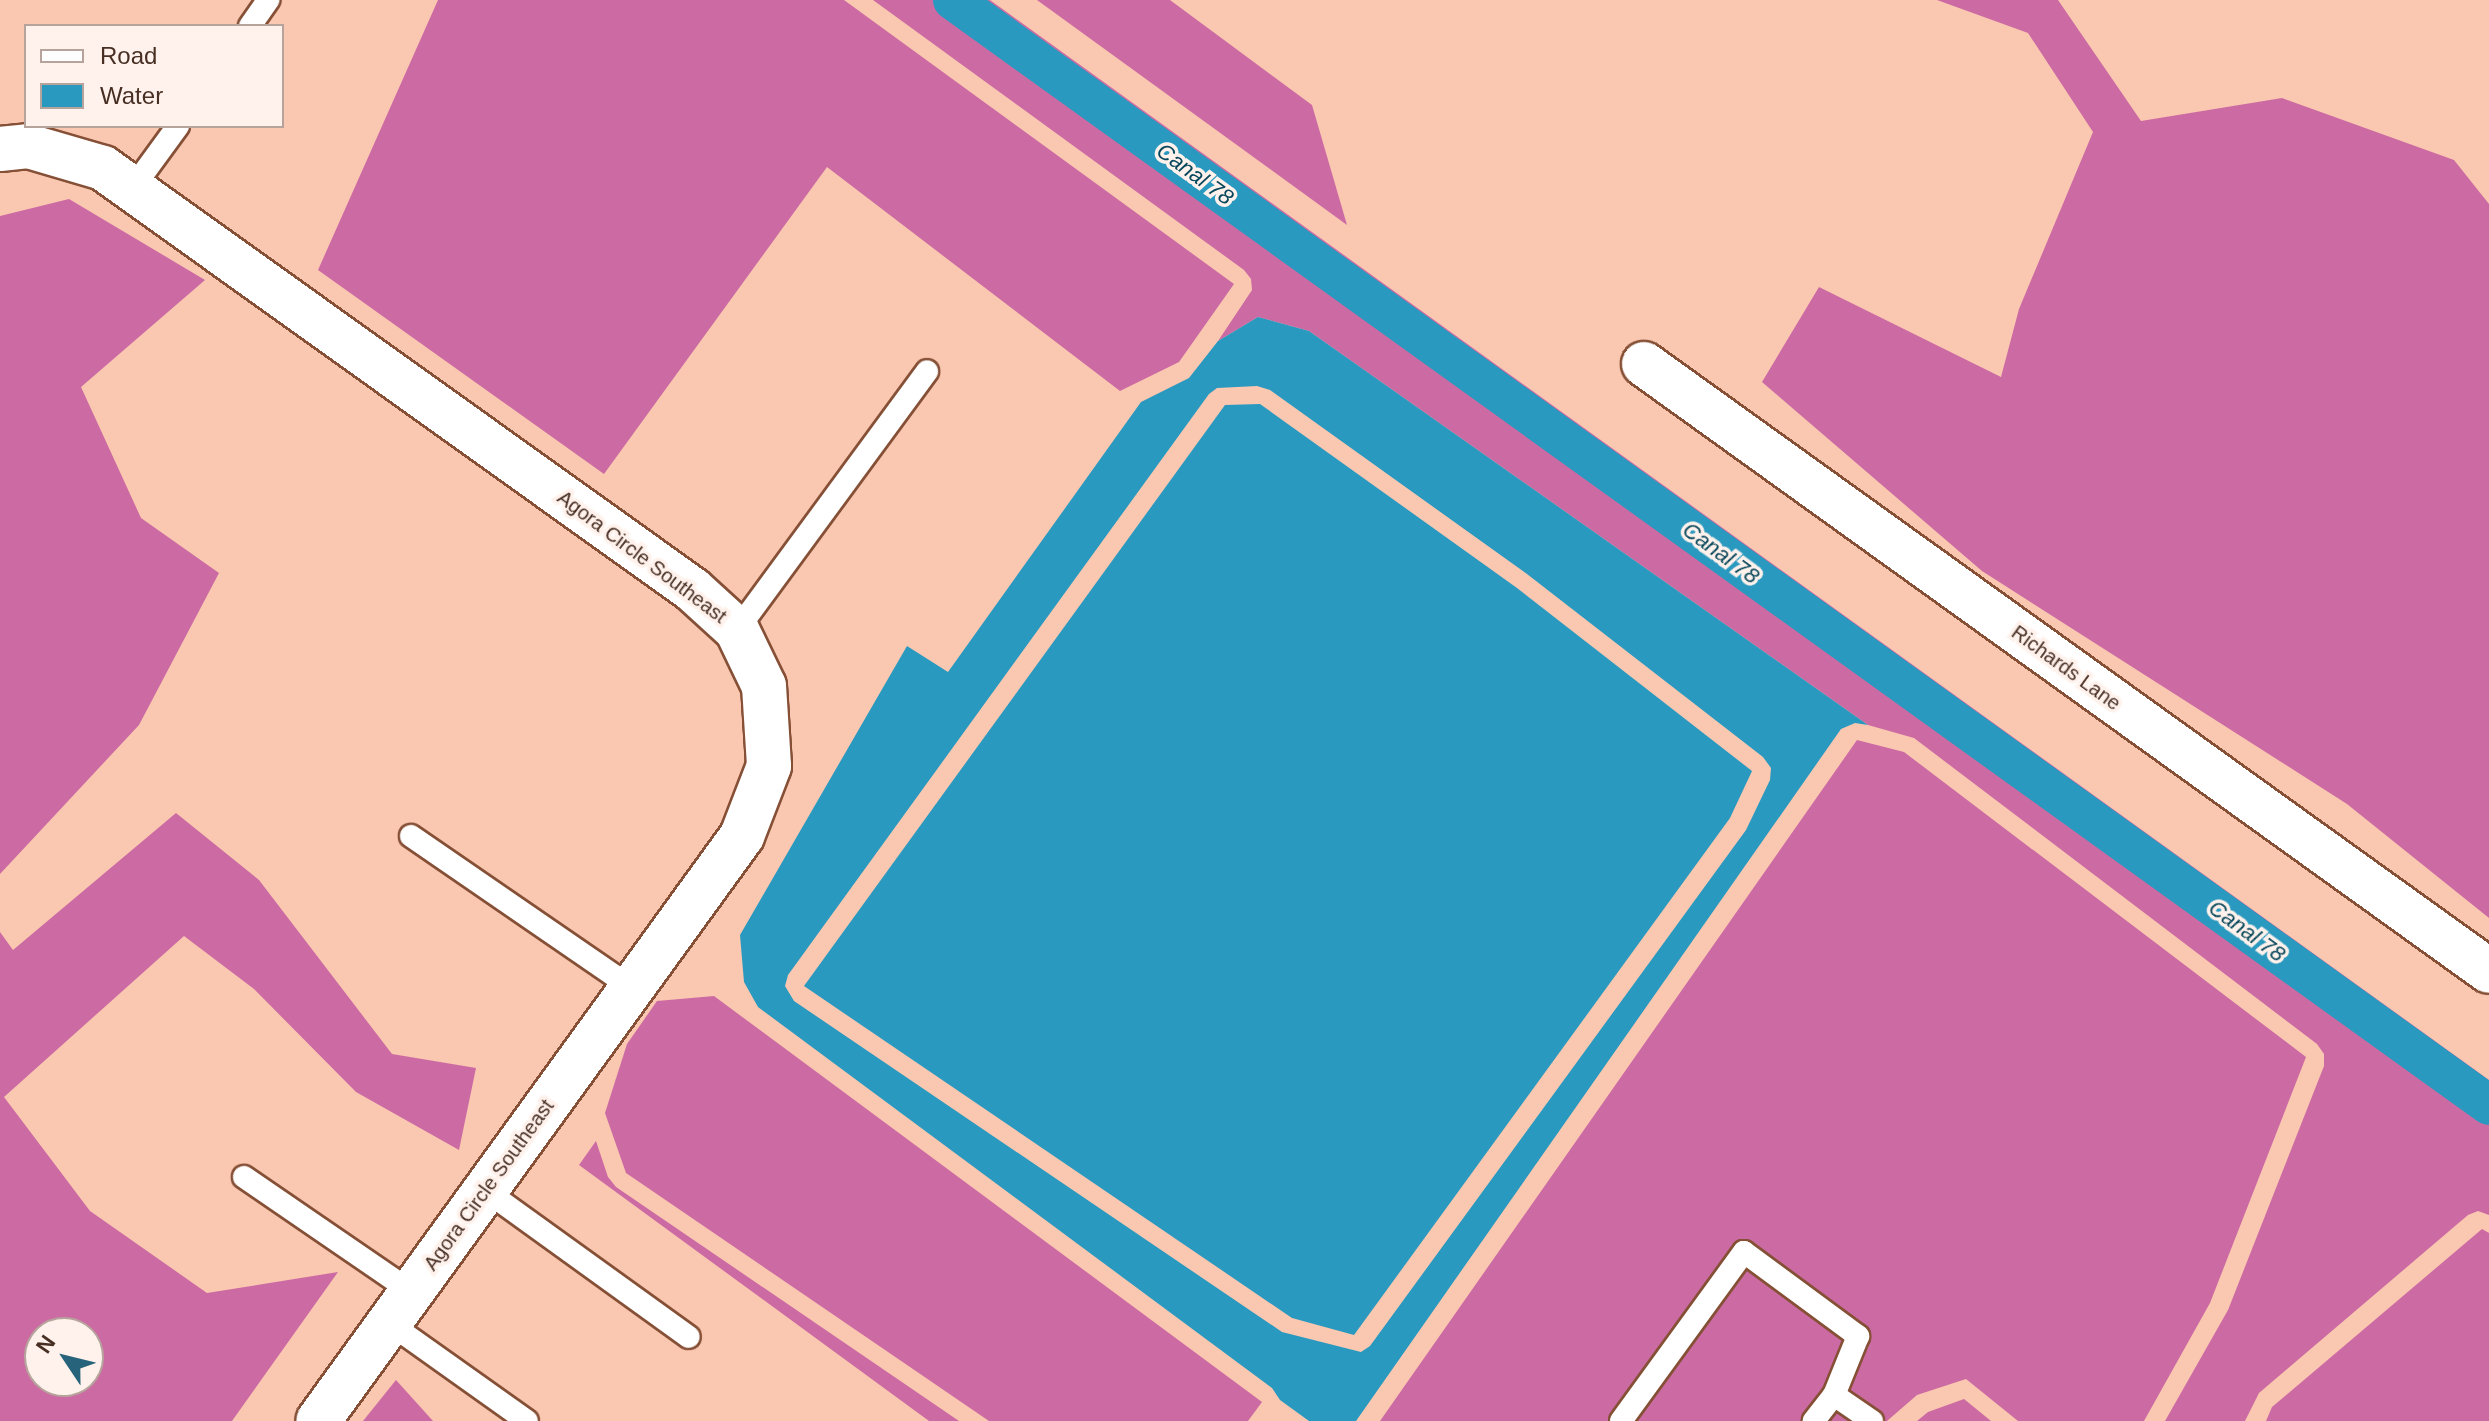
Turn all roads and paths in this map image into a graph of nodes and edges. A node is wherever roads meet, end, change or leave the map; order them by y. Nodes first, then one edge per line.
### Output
1 (268, 0) edge
2 (251, 24) edge
3 (177, 128) edge
4 (0, 149) edge
5 (132, 189) junction
6 (1644, 364) dead end
7 (927, 371) dead end
8 (737, 630) junction
9 (411, 836) dead end
10 (2489, 971) edge
11 (632, 988) junction
12 (244, 1177) dead end
13 (485, 1190) junction
14 (400, 1307) junction
15 (689, 1337) dead end
16 (1834, 1395) junction
17 (318, 1421) edge
18 (527, 1421) edge
19 (1621, 1421) edge
20 (1814, 1421) edge
21 (1872, 1421) edge

1 - 2 lane
3 - 5 lane
4 - 5 street, Agora Circle Southeast
5 - 8 street, Agora Circle Southeast
6 - 10 street, Richards Lane
7 - 8 lane
8 - 11 street, Agora Circle Southeast
9 - 11 lane
11 - 13 street, Agora Circle Southeast
12 - 14 lane
13 - 14 street, Agora Circle Southeast
13 - 15 lane
14 - 17 street, Agora Circle Southeast
14 - 18 lane
16 - 19 lane
16 - 20 lane
16 - 21 lane

